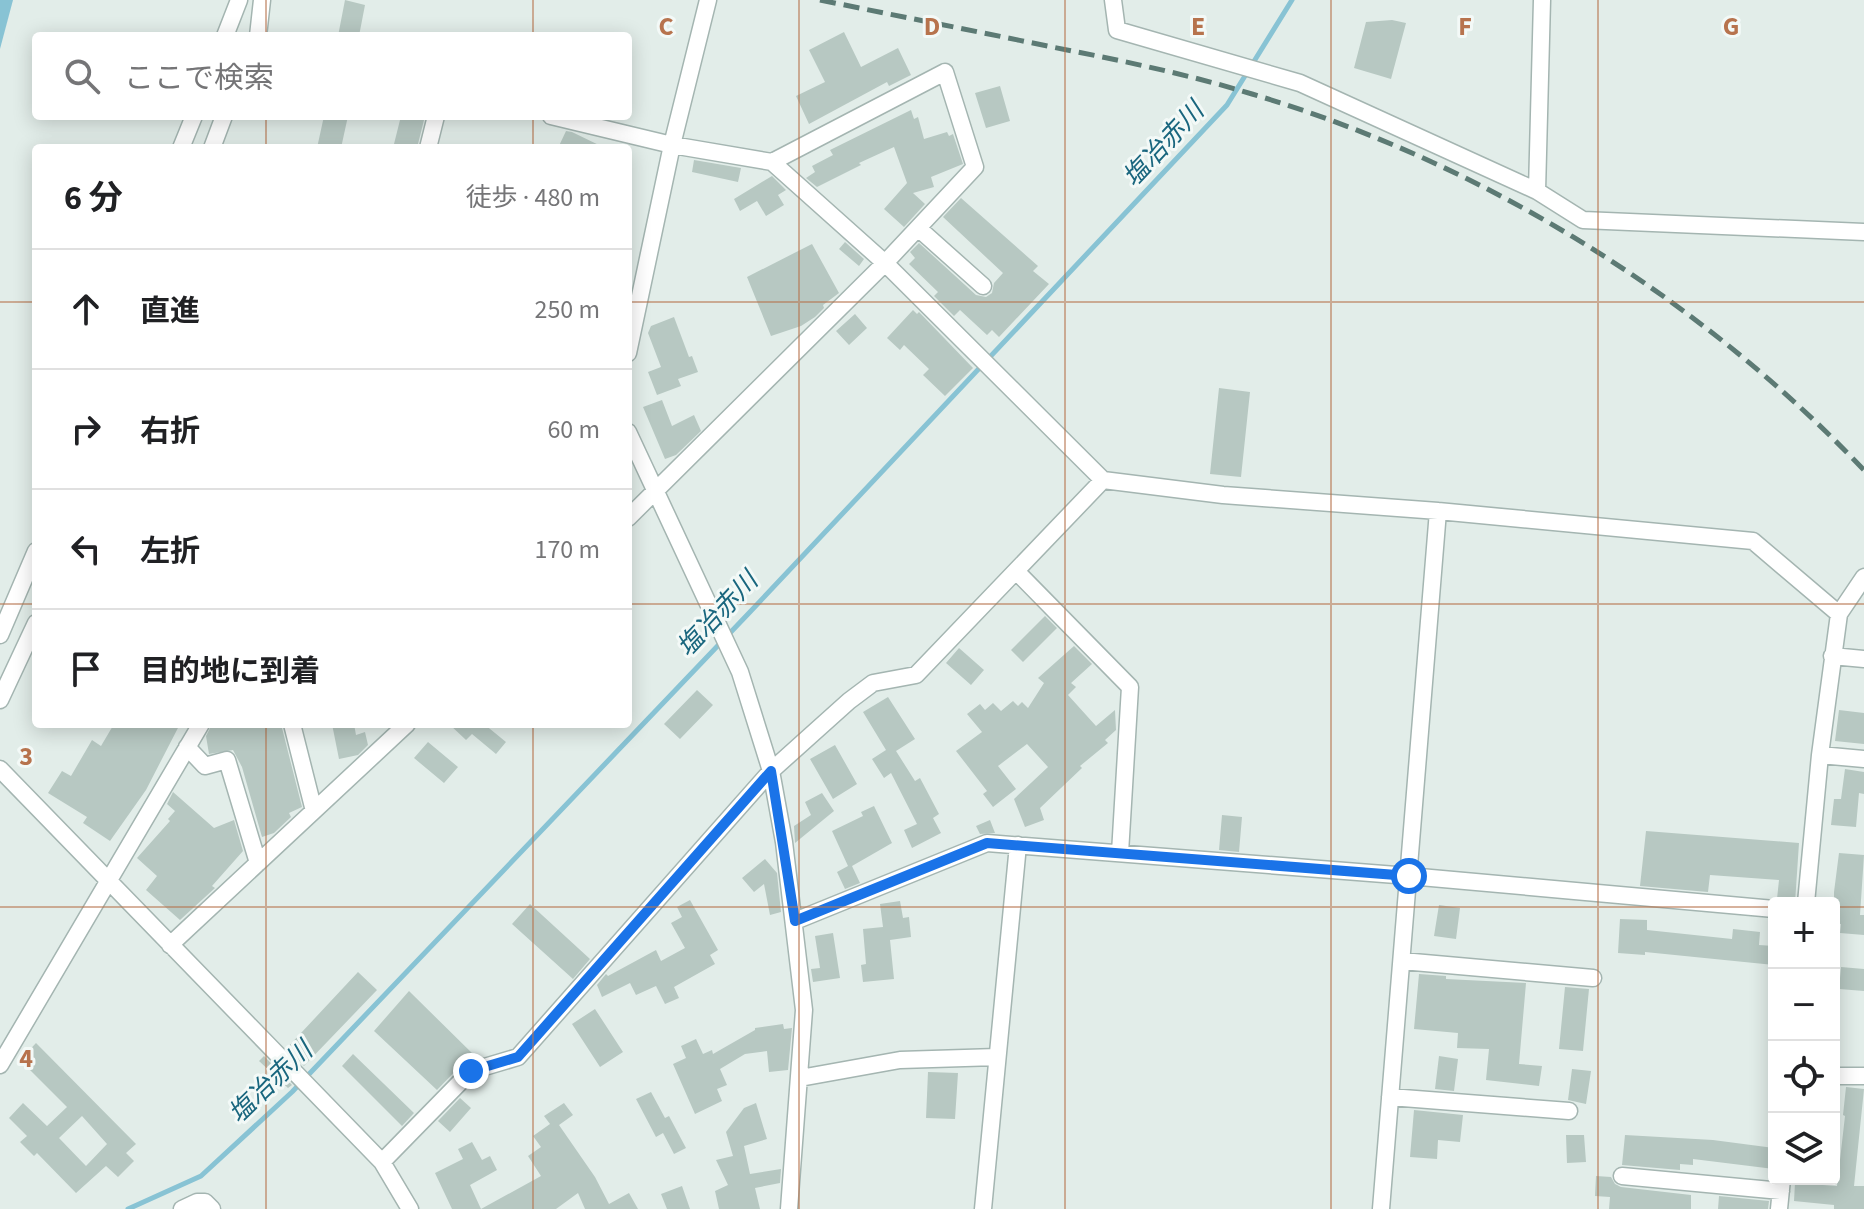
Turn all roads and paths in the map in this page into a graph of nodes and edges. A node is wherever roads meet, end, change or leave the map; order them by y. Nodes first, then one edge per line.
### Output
1 (239, 0) edge
2 (262, 0) edge
3 (708, 0) edge
4 (1113, 0) edge
5 (1542, 0) edge
6 (227, 32) edge
7 (258, 32) edge
8 (192, 120) edge
9 (222, 120) edge
10 (435, 120) edge
11 (568, 120) edge
12 (183, 144) edge
13 (214, 144) edge
14 (429, 144) edge
15 (672, 145) junction
16 (772, 162) junction
17 (1537, 191) junction
18 (918, 228) junction
19 (1864, 232) edge
20 (885, 263) junction
21 (983, 286) dead end
22 (632, 334) edge
23 (635, 461) edge
24 (1103, 480) junction
25 (655, 493) junction
26 (1438, 511) junction
27 (632, 514) edge
28 (32, 560) edge
29 (1016, 571) junction
30 (1864, 577) edge
31 (1839, 614) junction
32 (32, 632) edge
33 (0, 635) edge
34 (1832, 656) junction
35 (1864, 659) edge
36 (0, 700) edge
37 (199, 728) edge
38 (293, 728) edge
39 (403, 728) edge
40 (187, 747) junction
41 (1820, 755) junction
42 (1864, 759) edge
43 (0, 769) edge
44 (771, 771) junction
45 (314, 811) junction
46 (1018, 845) junction
47 (1120, 853) junction
48 (258, 863) junction
49 (1409, 876) junction
50 (108, 882) junction
51 (1807, 897) edge
52 (1768, 908) edge
53 (795, 921) junction
54 (170, 945) junction
55 (1402, 961) junction
56 (1593, 978) dead end
57 (997, 1057) junction
58 (0, 1065) edge
59 (1840, 1076) edge
60 (1864, 1076) edge
61 (800, 1078) junction
62 (1390, 1097) junction
63 (1569, 1111) dead end
64 (382, 1162) junction
65 (1622, 1176) dead end
66 (1768, 1184) edge
67 (1781, 1185) edge
68 (182, 1209) edge
69 (212, 1209) edge
70 (410, 1209) edge
71 (789, 1209) edge
72 (983, 1209) edge
73 (1381, 1209) edge
74 (1779, 1209) edge

1 - 6 street
2 - 7 street
3 - 15 street
4 - 17 street
5 - 17 street
8 - 12 street
9 - 13 street
10 - 14 street
11 - 15 street
15 - 16 street
15 - 22 street
16 - 18 street
16 - 20 street
17 - 19 street
18 - 20 street
18 - 21 street
20 - 24 street
20 - 25 street
23 - 25 street
24 - 26 street
24 - 29 street
25 - 27 street
25 - 44 street
26 - 31 street
26 - 49 street
28 - 33 street
29 - 44 street
29 - 47 street
30 - 31 street
31 - 34 street
32 - 36 street
34 - 35 street
34 - 41 street
37 - 40 street
38 - 45 street
39 - 45 street
40 - 48 street
40 - 50 street
41 - 42 street
41 - 51 street
43 - 50 street
44 - 53 street
44 - 64 street
45 - 48 street
46 - 47 street
46 - 53 street
46 - 57 street
47 - 49 street
48 - 54 street
49 - 52 street
49 - 55 street
50 - 54 street
50 - 58 street
53 - 61 street
54 - 64 street
55 - 56 street
55 - 62 street
57 - 61 street
57 - 72 street
59 - 60 street
61 - 71 street
62 - 63 street
62 - 73 street
64 - 70 street
65 - 66 street
67 - 74 street
68 - 69 street

